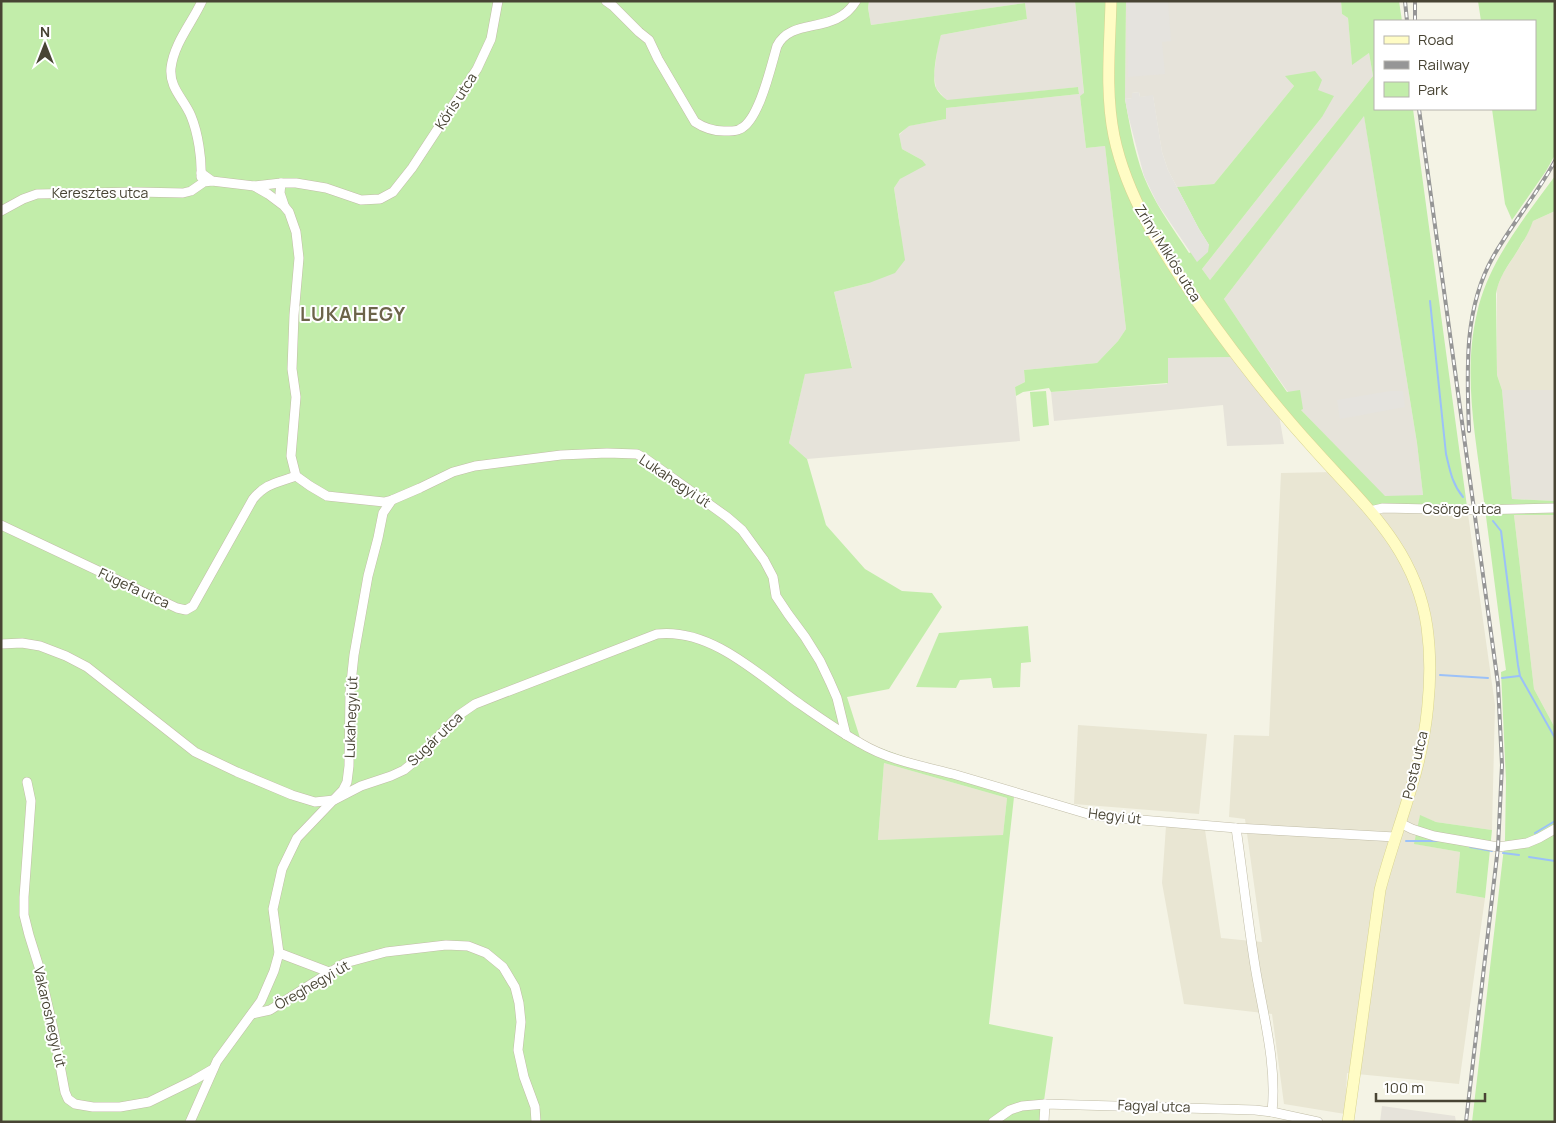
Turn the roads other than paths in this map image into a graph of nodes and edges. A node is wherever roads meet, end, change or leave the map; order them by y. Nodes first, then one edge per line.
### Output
1 (202, 1) edge
2 (498, 1) edge
3 (606, 1) edge
4 (856, 1) edge
5 (1111, 1) edge
6 (201, 173) junction
7 (212, 181) junction
8 (281, 183) junction
9 (200, 185) junction
10 (254, 186) junction
11 (284, 206) junction
12 (1, 211) edge
13 (1308, 442) joint
14 (296, 476) junction
15 (392, 500) junction
16 (375, 501) junction
17 (1555, 508) edge
18 (1370, 511) junction
19 (383, 513) junction
20 (1, 525) edge
21 (1, 644) edge
22 (846, 735) junction
23 (27, 782) dead end
24 (334, 800) junction
25 (1400, 822) junction
26 (1236, 828) junction
27 (1555, 829) edge
28 (1395, 837) junction
29 (279, 953) junction
30 (329, 972) junction
31 (252, 1014) junction
32 (213, 1069) junction
33 (1045, 1104) junction
34 (1272, 1112) junction
35 (190, 1122) edge
36 (536, 1122) edge
37 (993, 1122) edge
38 (1044, 1122) edge
39 (1318, 1122) edge
40 (1348, 1122) edge

1 - 6 street
2 - 8 street, Kőris utca
3 - 4 street
5 - 13 main road, Zrínyi Miklós utca
6 - 7 street, Keresztes utca
6 - 9 street
7 - 9 street, Keresztes utca
7 - 10 street, Keresztes utca
8 - 10 street
8 - 11 street
9 - 12 street, Keresztes utca
10 - 11 street, Keresztes utca
11 - 14 street, Keresztes utca
13 - 18 main road, Posta utca
14 - 16 street
14 - 20 street, Fügefa utca
15 - 16 street, Lukahegyi út
15 - 19 street
15 - 22 street, Lukahegyi út
16 - 19 street
17 - 18 street, Csörge utca
18 - 25 main road, Posta utca
19 - 24 street, Lukahegyi út
21 - 24 street, Sugár utca
22 - 24 street, Sugár utca
22 - 26 street, Hegyi út
23 - 32 street, Vakaroshegyi út
24 - 29 street
25 - 27 street
25 - 28 main road, Posta utca
26 - 28 street, Hegyi út
26 - 34 street
28 - 40 main road, Posta utca
29 - 30 street
29 - 31 street
30 - 31 street, Öreghegyi út
30 - 36 street, Öreghegyi út
31 - 32 street
32 - 35 street
33 - 34 street, Fagyal utca
33 - 37 street, Fagyal utca
33 - 38 street
34 - 39 street, Fagyal utca

